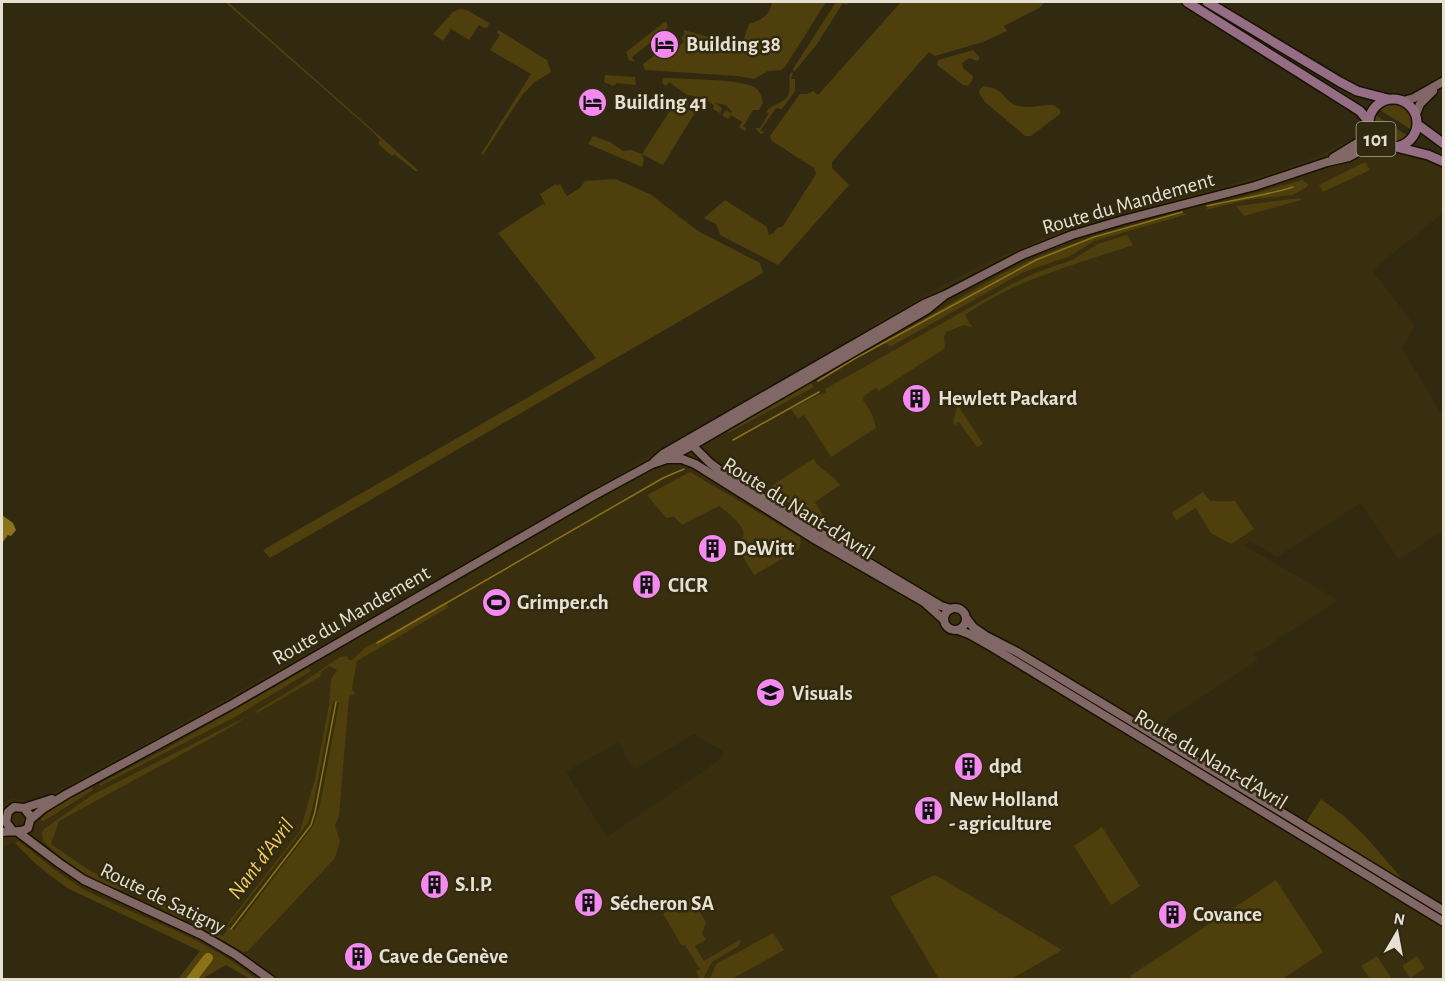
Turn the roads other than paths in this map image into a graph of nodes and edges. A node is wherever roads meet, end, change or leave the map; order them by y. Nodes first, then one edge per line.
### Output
1 (1187, 2) edge
2 (1207, 2) edge
3 (1443, 81) edge
4 (1388, 99) junction
5 (1403, 101) junction
6 (1416, 114) junction
7 (1417, 124) junction
8 (1369, 125) junction
9 (1381, 144) junction
10 (1443, 144) edge
11 (1393, 147) junction
12 (1327, 162) junction
13 (1443, 162) edge
14 (945, 295) junction
15 (708, 436) junction
16 (688, 445) junction
17 (702, 455) junction
18 (667, 459) junction
19 (652, 464) junction
20 (695, 464) junction
21 (951, 609) junction
22 (967, 619) junction
23 (944, 620) junction
24 (958, 630) junction
25 (67, 794) junction
26 (24, 808) junction
27 (4, 819) edge
28 (31, 823) junction
29 (15, 831) junction
30 (2, 832) edge
31 (40, 848) junction
32 (1443, 911) edge
33 (1443, 922) edge
34 (271, 980) edge

1 - 8 main road, 101
2 - 4 main road, 101
3 - 5 main road
3 - 6 main road
4 - 5 main road, 101
4 - 8 main road, 101
5 - 6 main road, 101
6 - 7 main road, 101
7 - 10 main road, 101
7 - 11 main road, 101
8 - 9 main road, 101
8 - 12 main road, Route du Mandement
9 - 11 main road, 101
9 - 12 main road, Route du Mandement
11 - 13 main road, 101
12 - 14 main road, Route du Mandement
14 - 15 main road, Route du Mandement
14 - 16 main road, Route du Mandement
15 - 16 main road, Route du Mandement
15 - 17 main road, Route du Nant-d'Avril
16 - 17 main road, Route du Nant-d'Avril
16 - 18 main road, Route du Mandement
16 - 19 main road, Route du Mandement
16 - 20 main road, Route du Nant-d'Avril
17 - 21 main road, Route du Nant-d'Avril
18 - 19 main road, Route du Mandement
18 - 20 main road, Route du Nant-d'Avril
19 - 25 main road, Route du Mandement
20 - 23 main road, Route du Nant-d'Avril
21 - 22 main road
21 - 23 main road
22 - 24 main road
22 - 32 main road, Route du Nant-d'Avril
23 - 24 main road
24 - 33 main road, Route du Nant-d'Avril
25 - 26 main road, Route du Mandement
25 - 28 main road, Route du Mandement
26 - 27 main road
26 - 28 main road
27 - 29 main road
28 - 29 main road
28 - 31 main road, Route de Satigny
29 - 30 main road
29 - 31 main road, Route de Satigny
31 - 34 main road, Route de Satigny

